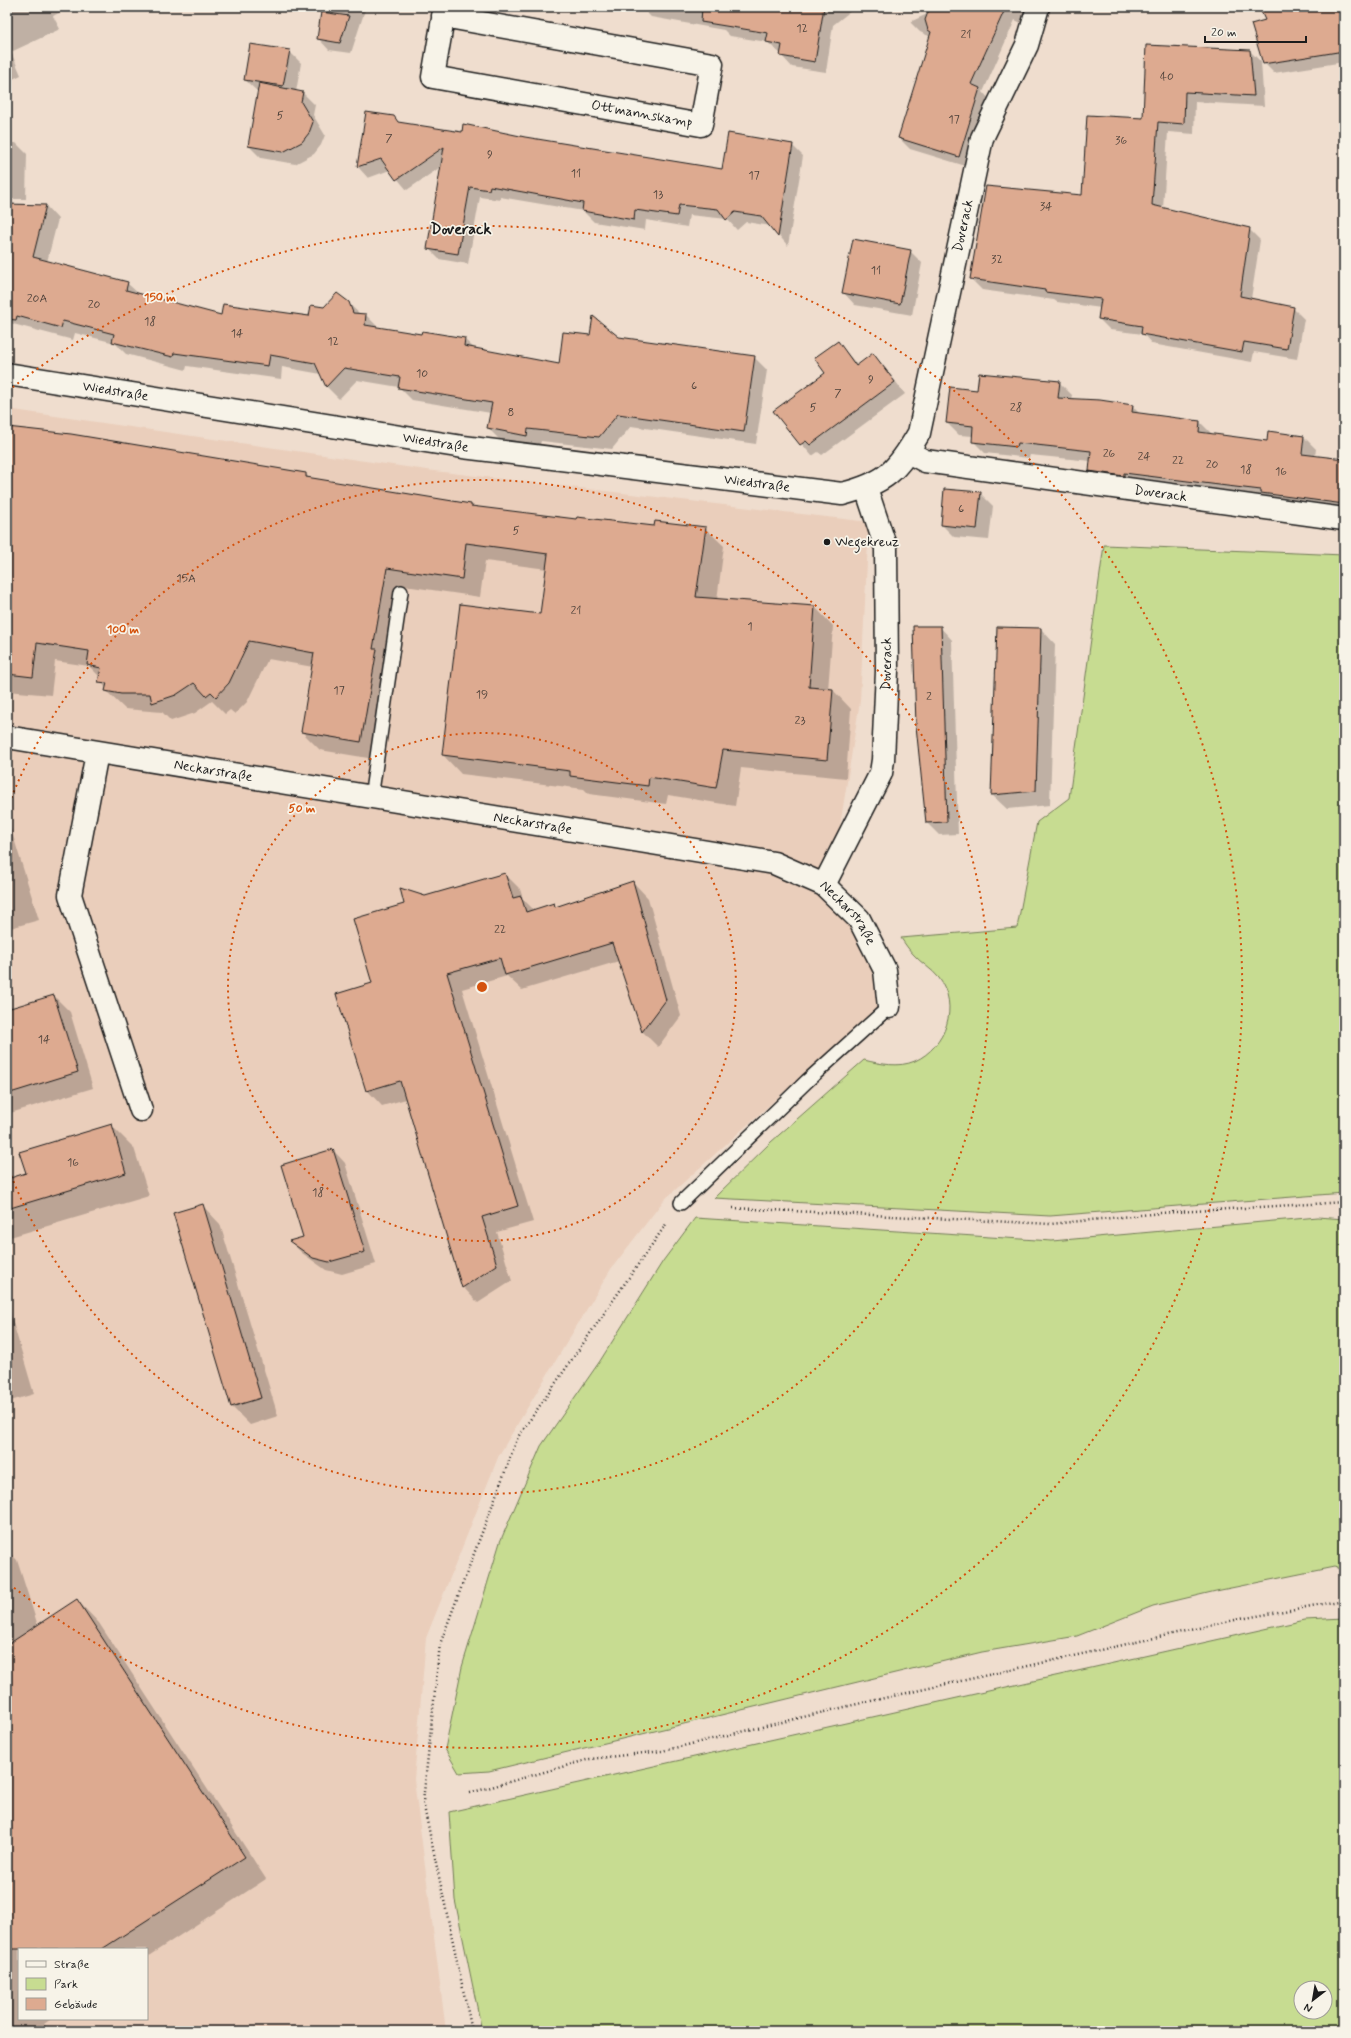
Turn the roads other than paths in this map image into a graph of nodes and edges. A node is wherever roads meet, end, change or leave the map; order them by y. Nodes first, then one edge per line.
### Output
1 (1038, 7) edge
2 (444, 11) edge
3 (7, 374) edge
4 (908, 452) junction
5 (866, 488) junction
6 (1344, 519) edge
7 (401, 592) dead end
8 (7, 737) edge
9 (97, 753) junction
10 (371, 798) junction
11 (824, 885) junction
12 (889, 1006) joint
13 (141, 1110) dead end
14 (681, 1203) road end

1 - 4 street, Doverack
2 - 2 street, Ottmannskamp
3 - 5 street, Wiedstraße
4 - 5 street, Doverack
4 - 6 street, Doverack
5 - 11 street, Doverack
7 - 10 lane
8 - 9 street, Neckarstraße
9 - 10 street, Neckarstraße
9 - 13 street
10 - 11 street, Neckarstraße
11 - 12 street, Neckarstraße
12 - 14 lane

